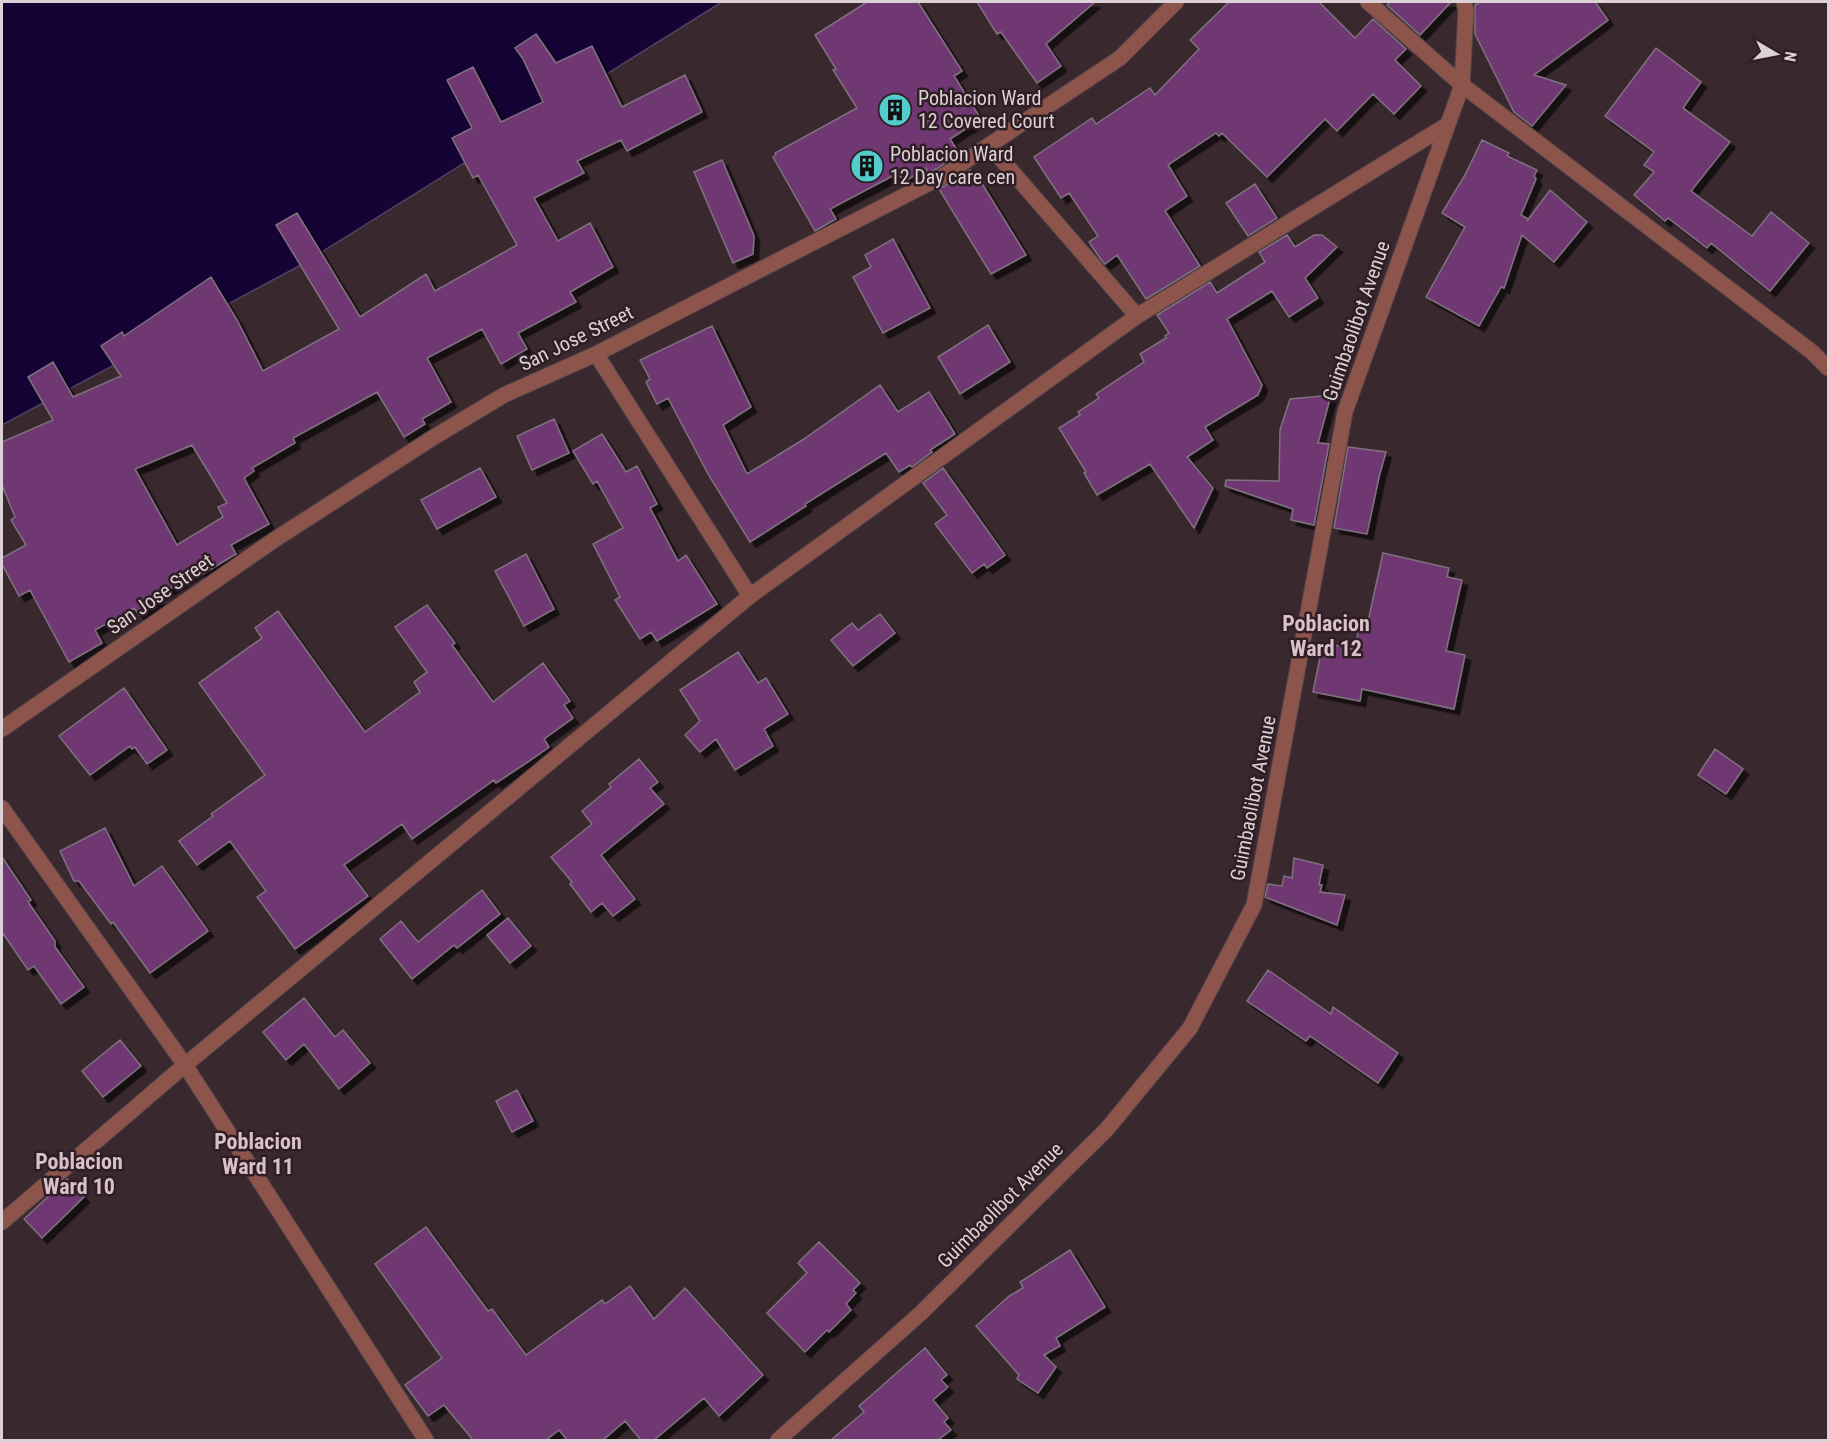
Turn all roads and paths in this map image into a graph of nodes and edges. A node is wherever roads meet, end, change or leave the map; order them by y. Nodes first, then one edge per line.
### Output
1 (1176, 2) edge
2 (1368, 2) edge
3 (1464, 2) edge
4 (1462, 85) junction
5 (1447, 125) junction
6 (989, 145) junction
7 (1137, 316) junction
8 (596, 354) junction
9 (1828, 368) edge
10 (750, 596) junction
11 (2, 729) edge
12 (2, 807) edge
13 (185, 1065) junction
14 (2, 1222) edge
15 (426, 1440) edge
16 (778, 1440) edge

1 - 6 street, San Jose Street
2 - 4 street
3 - 4 street, Guimbaolibot Avenue
4 - 5 street, Guimbaolibot Avenue
4 - 9 street
5 - 7 street
5 - 16 street, Guimbaolibot Avenue
6 - 7 street
6 - 8 street, San Jose Street
7 - 10 street
8 - 10 street
8 - 11 street, San Jose Street
10 - 13 street
12 - 13 street
13 - 14 street
13 - 15 street

